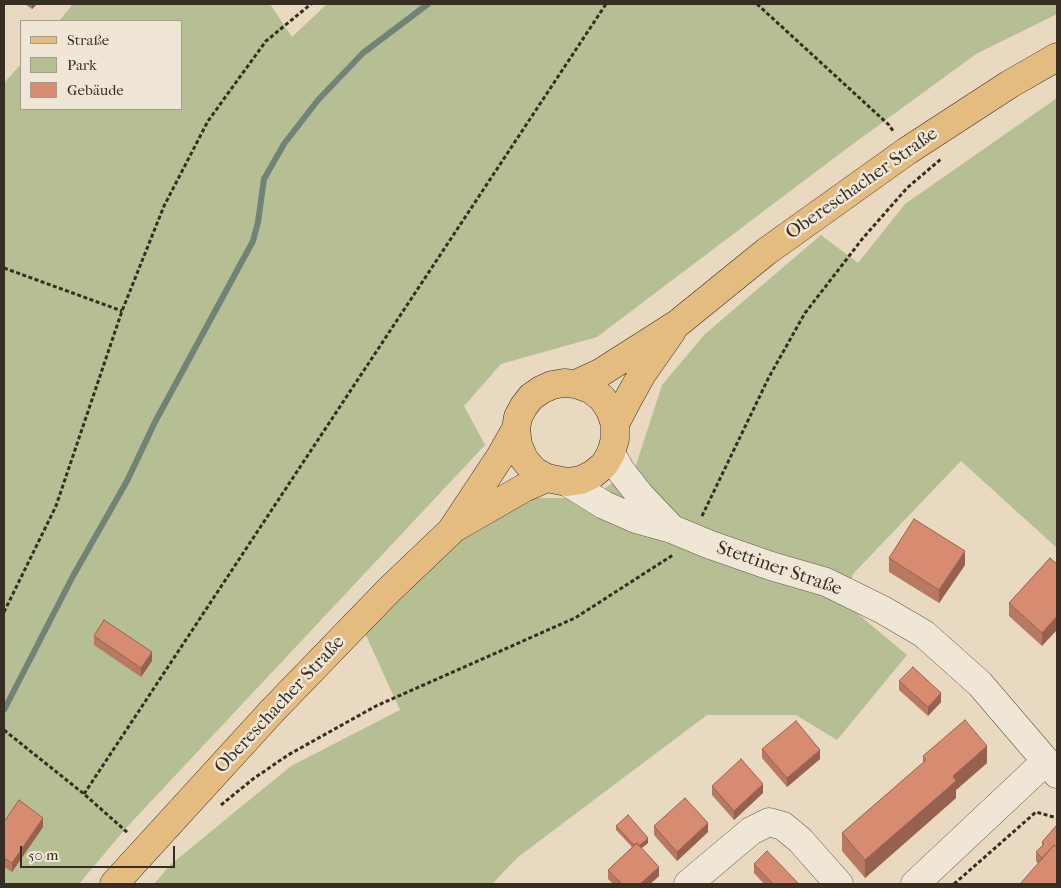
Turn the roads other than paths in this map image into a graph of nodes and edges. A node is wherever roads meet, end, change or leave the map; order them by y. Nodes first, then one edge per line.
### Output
1 (1057, 58) edge
2 (677, 324) junction
3 (576, 384) junction
4 (615, 424) junction
5 (516, 429) junction
6 (611, 453) junction
7 (557, 480) junction
8 (451, 530) junction
9 (674, 541) junction
10 (1052, 768) edge
11 (114, 884) edge
12 (688, 884) edge
13 (839, 884) edge
14 (915, 884) edge

1 - 2 main road, Obereschacher Straße
2 - 3 main road, Obereschacher Straße
2 - 4 main road, Obereschacher Straße
3 - 4 main road
3 - 5 main road
4 - 6 main road
5 - 7 main road
5 - 8 main road, Obereschacher Straße
6 - 7 main road
6 - 9 street, Stettiner Straße
7 - 8 main road, Obereschacher Straße
7 - 9 street, Stettiner Straße
8 - 11 main road, Obereschacher Straße
9 - 10 street, Stettiner Straße
10 - 14 street
12 - 13 street

